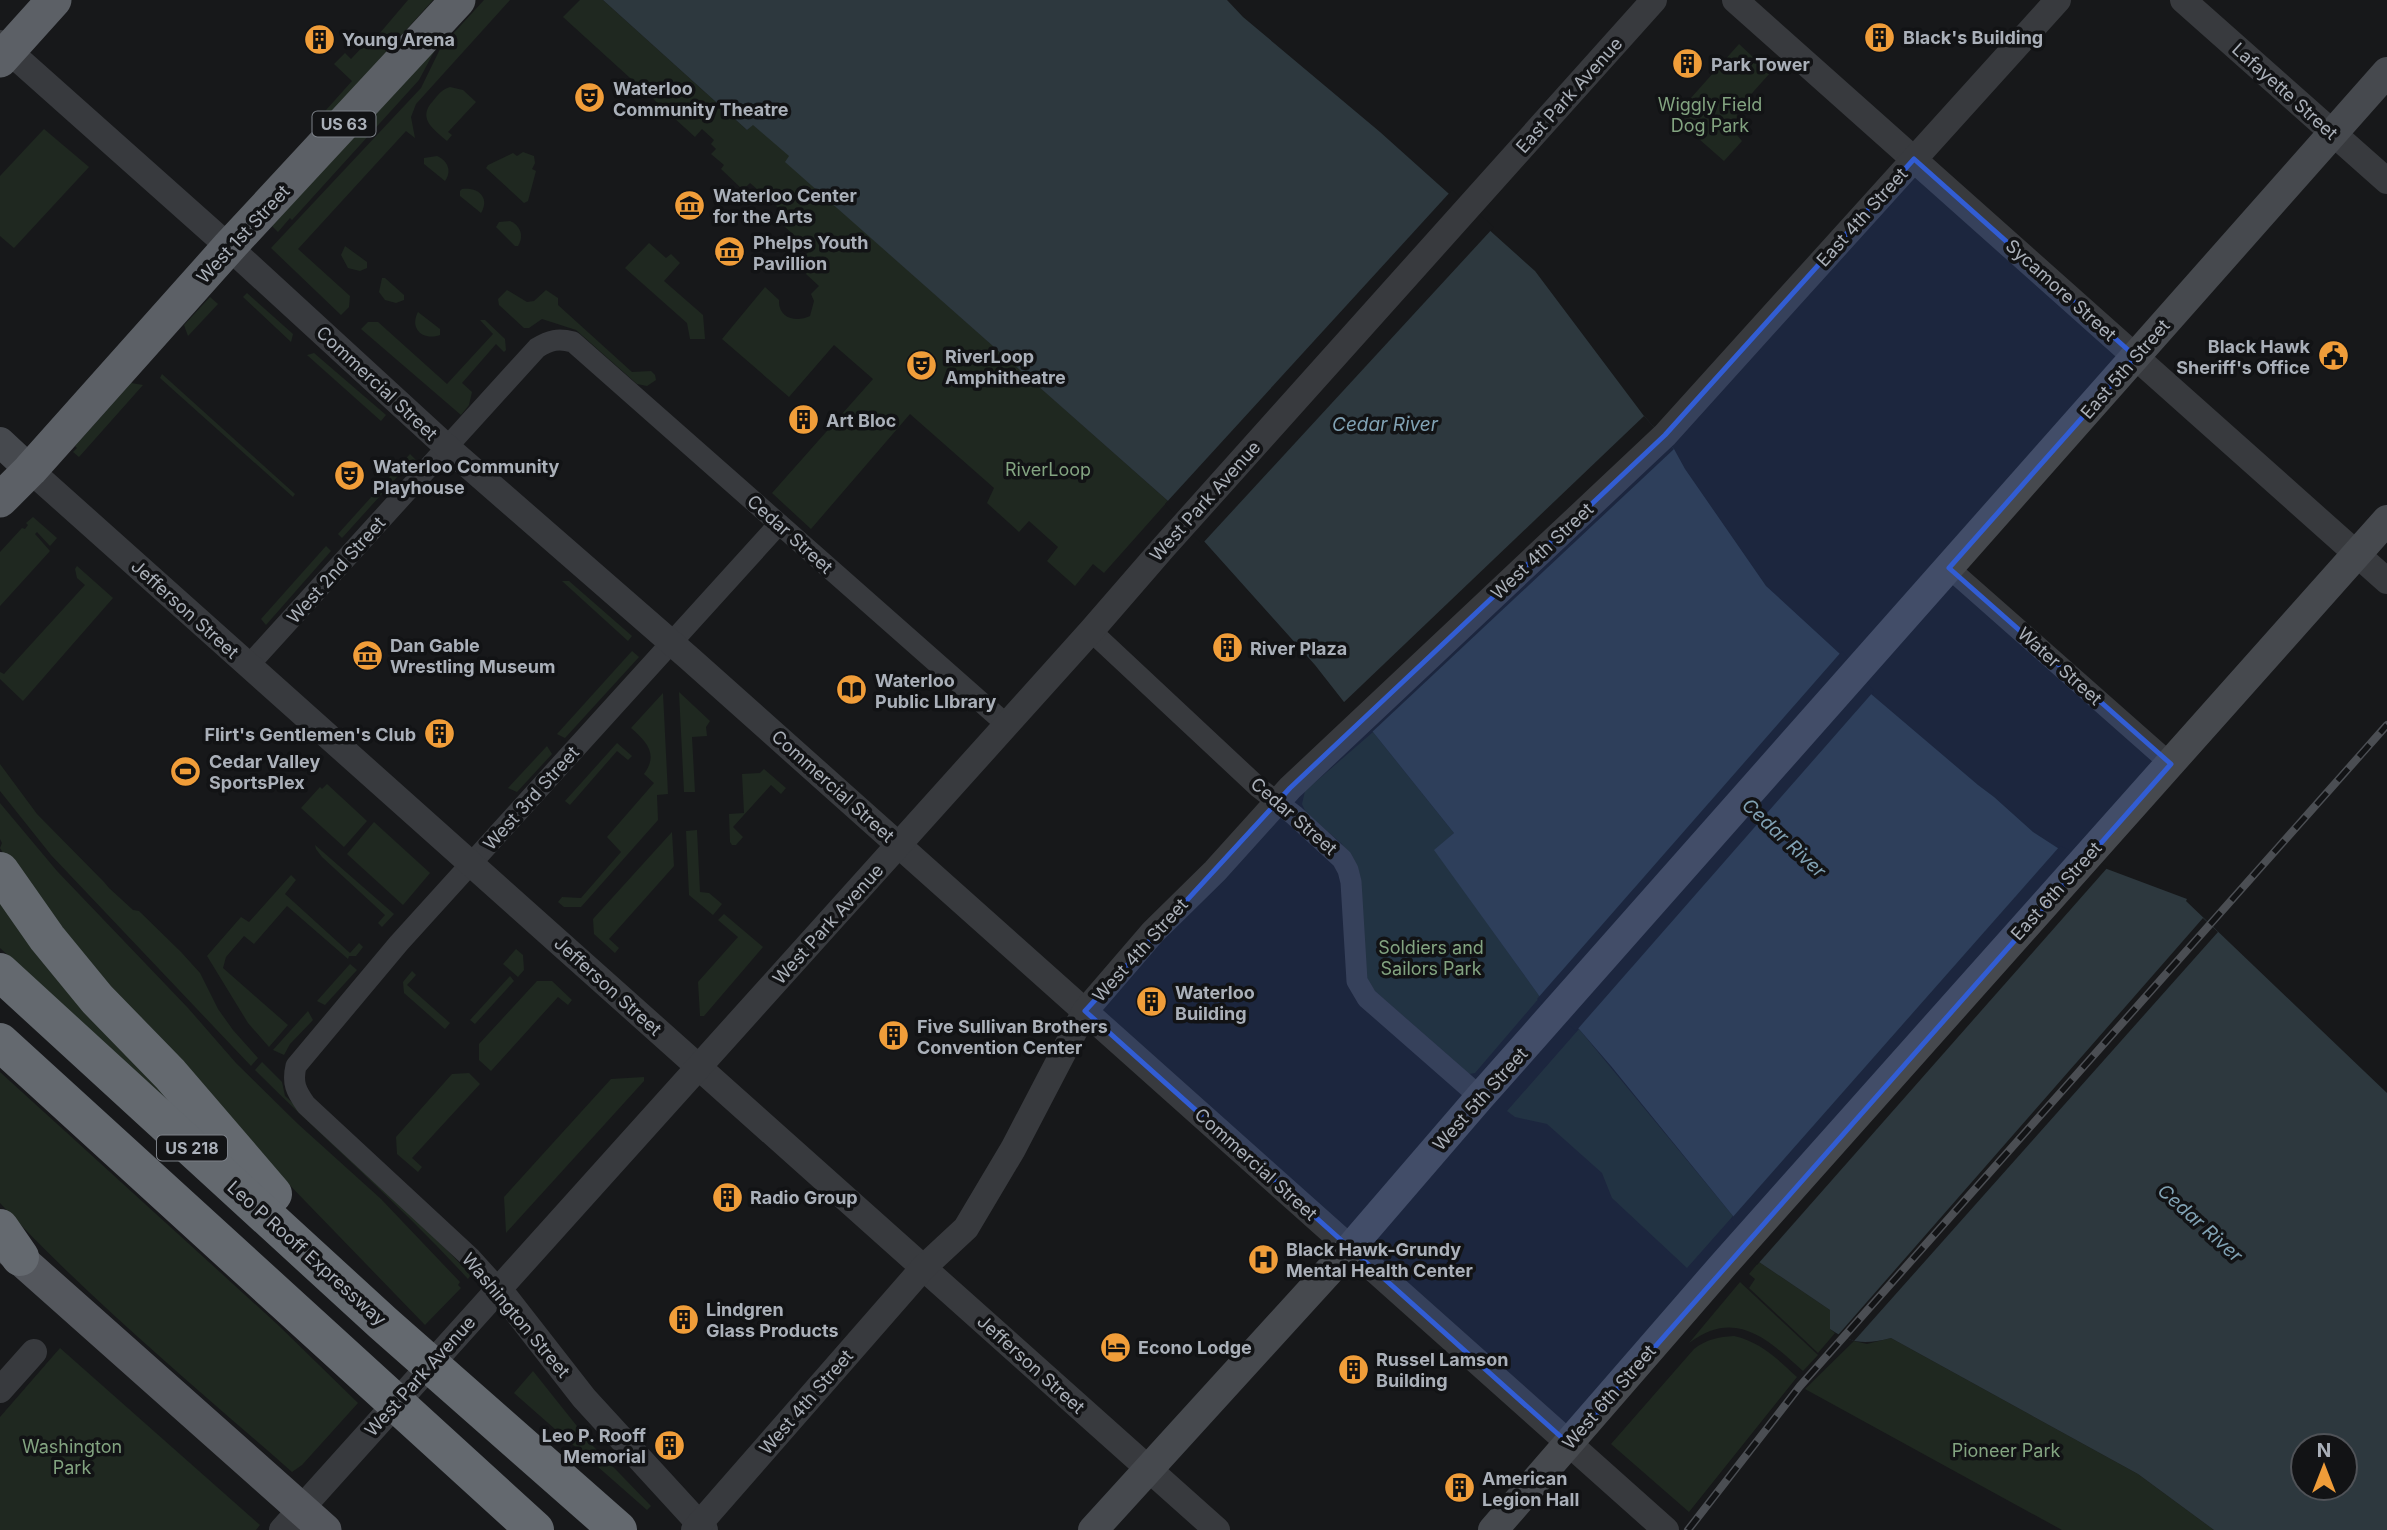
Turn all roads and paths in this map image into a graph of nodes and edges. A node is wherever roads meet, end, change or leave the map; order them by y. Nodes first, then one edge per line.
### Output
1 (54, 0) edge
2 (458, 0) edge
3 (1654, 0) edge
4 (1735, 0) edge
5 (2058, 0) edge
6 (2183, 0) edge
7 (3, 51) edge
8 (2387, 72) edge
9 (2333, 133) junction
10 (1914, 159) junction
11 (2387, 181) edge
12 (1483, 191) joint
13 (229, 247) junction
14 (573, 342) joint
15 (2136, 357) junction
16 (1665, 435) joint
17 (0, 442) edge
18 (448, 449) junction
19 (30, 470) junction
20 (0, 500) edge
21 (2387, 520) edge
22 (779, 524) junction
23 (2357, 554) junction
24 (1949, 568) junction
25 (2387, 581) edge
26 (1091, 631) junction
27 (672, 642) junction
28 (1863, 664) joint
29 (249, 666) junction
30 (1007, 725) junction
31 (2171, 764) junction
32 (1277, 801) junction
33 (899, 845) junction
34 (471, 864) junction
35 (0, 872) edge
36 (0, 972) edge
37 (1085, 1011) junction
38 (0, 1042) edge
39 (699, 1067) junction
40 (293, 1079) joint
41 (1480, 1097) junction
42 (7, 1242) edge
43 (1350, 1248) junction
44 (1725, 1263) joint
45 (923, 1268) junction
46 (499, 1289) junction
47 (383, 1324) junction
48 (34, 1352) dead end
49 (0, 1390) edge
50 (1569, 1444) junction
51 (1147, 1468) junction
52 (303, 1523) edge
53 (699, 1528) edge
54 (535, 1530) edge
55 (618, 1530) edge
56 (1093, 1530) edge
57 (1217, 1530) edge
58 (1493, 1530) edge
59 (1666, 1530) edge

1 - 7 highway
2 - 13 highway, West 1st Street / US 63
3 - 12 street, East Park Avenue
4 - 10 street, Sycamore Street
5 - 10 street, East 4th Street
6 - 9 street, Lafayette Street
7 - 13 street, Commercial Street
8 - 9 main road, East 5th Street
9 - 11 street, Lafayette Street
9 - 15 main road, East 5th Street
10 - 15 street, Sycamore Street
10 - 16 street, East 4th Street
12 - 26 street, West Park Avenue
13 - 18 street, Commercial Street
13 - 19 highway, West 1st Street / US 63
14 - 18 street, West 2nd Street
14 - 22 street, Cedar Street
15 - 23 street, Sycamore Street
15 - 24 main road, East 5th Street
16 - 32 street, West 4th Street
17 - 19 main road, Jefferson Street
18 - 27 street, Commercial Street
18 - 29 street, West 2nd Street
19 - 20 highway, US 63
19 - 29 street, Jefferson Street
21 - 23 main road, East 6th Street
22 - 27 street, West 3rd Street
22 - 30 street, Cedar Street
23 - 25 street, Sycamore Street
23 - 31 main road, East 6th Street
24 - 28 main road, East 5th Street
24 - 31 street, Water Street
26 - 30 street, West Park Avenue
26 - 32 street, Cedar Street
27 - 33 street, Commercial Street
27 - 34 street, West 3rd Street
28 - 41 main road, West 5th Street
29 - 34 street, Jefferson Street
30 - 33 street, West Park Avenue
31 - 44 main road, East 6th Street
32 - 37 street, West 4th Street
32 - 41 street, Cedar Street
33 - 37 street, Commercial Street
33 - 39 street, West Park Avenue
34 - 39 street, Jefferson Street
34 - 40 street, West 3rd Street
35 - 47 highway
36 - 47 highway, Leo P Rooff Expressway / US 218
37 - 43 street, Commercial Street
37 - 45 street, West 4th Street
38 - 54 highway, US 218
39 - 45 street, Jefferson Street
39 - 46 street, West Park Avenue
40 - 46 street, Washington Street
41 - 43 main road, West 5th Street
42 - 52 main road
43 - 50 street, Commercial Street
43 - 51 main road, West 5th Street
44 - 50 main road, West 6th Street
45 - 51 street, Jefferson Street
45 - 53 street, West 4th Street
46 - 52 street, West Park Avenue
46 - 53 street, Washington Street
47 - 55 highway, Leo P Rooff Expressway / US 218
48 - 49 street
50 - 58 main road, West 6th Street
50 - 59 street, Commercial Street
51 - 56 main road, West 5th Street
51 - 57 street, Jefferson Street

